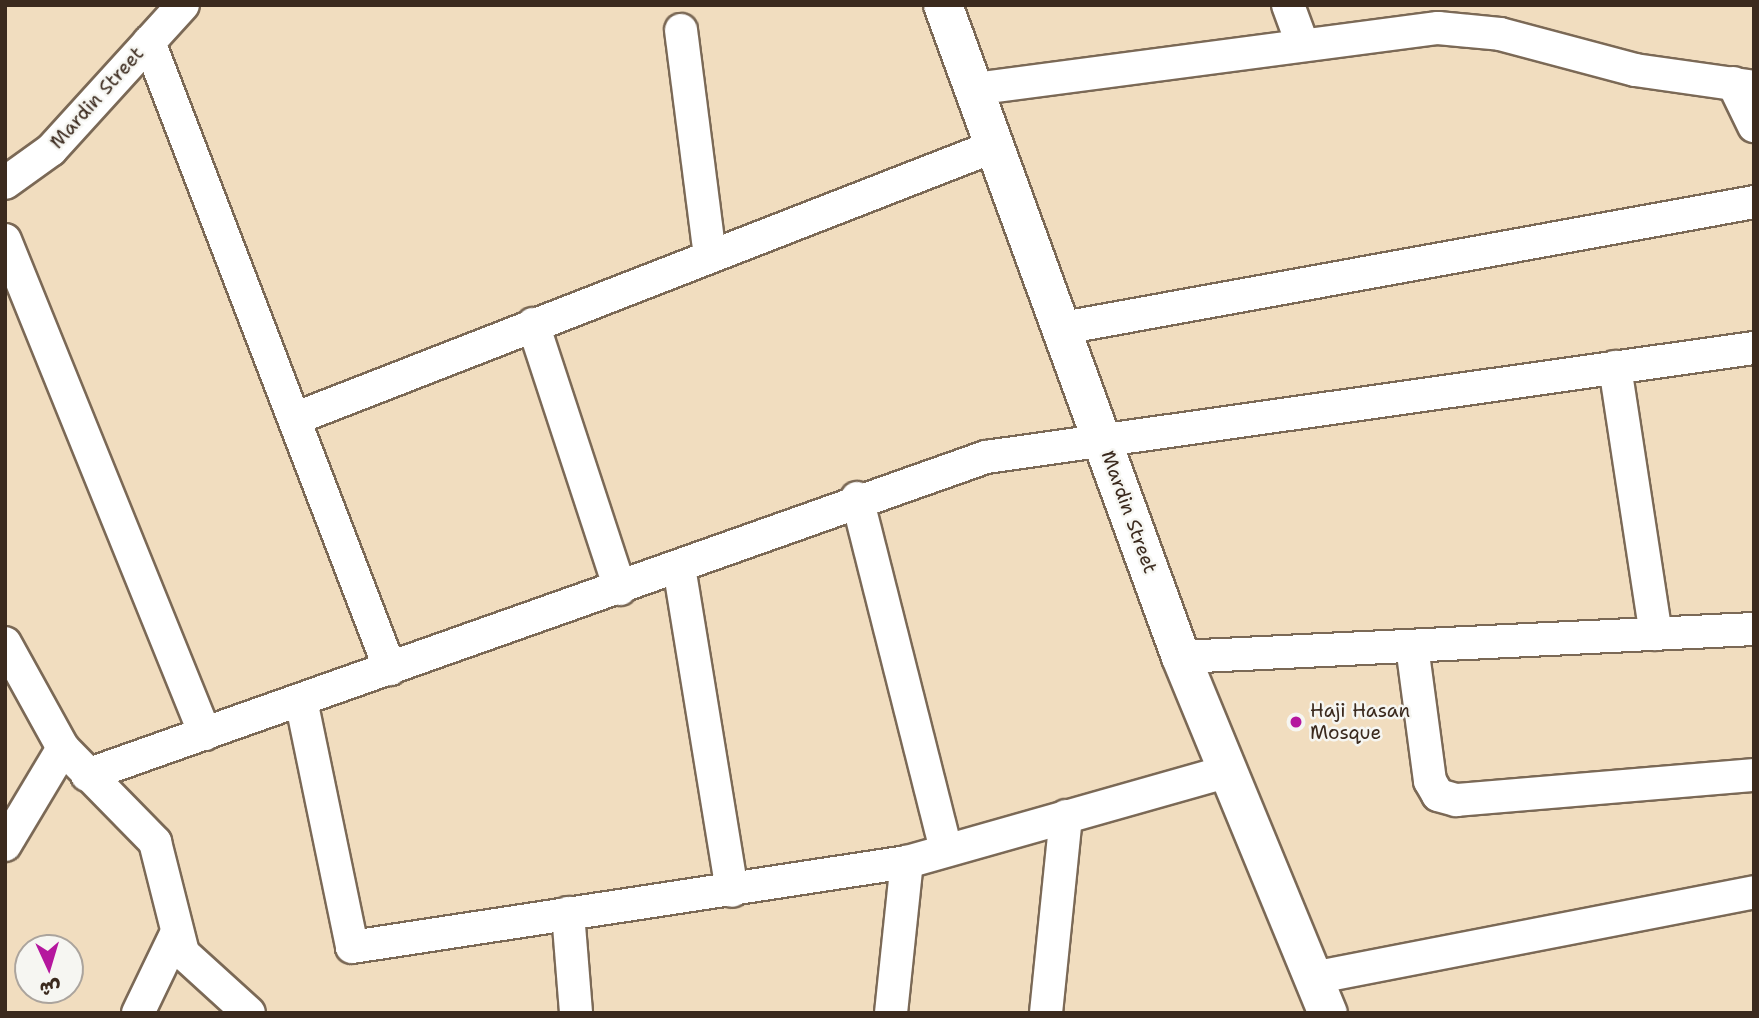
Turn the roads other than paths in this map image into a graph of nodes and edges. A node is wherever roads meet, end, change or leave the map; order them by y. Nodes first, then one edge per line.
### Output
1 (183, 5) edge
2 (943, 5) edge
3 (1288, 5) edge
4 (681, 30) dead end
5 (149, 42) junction
6 (1302, 43) junction
7 (1743, 85) edge
8 (974, 89) junction
9 (1754, 126) edge
10 (995, 146) junction
11 (5, 183) edge
12 (1754, 202) edge
13 (5, 240) edge
14 (710, 256) junction
15 (533, 324) junction
16 (1063, 328) junction
17 (1754, 348) edge
18 (1615, 367) junction
19 (294, 419) junction
20 (1103, 440) junction
21 (857, 498) junction
22 (679, 567) junction
23 (620, 589) junction
24 (1754, 629) edge
25 (1656, 634) junction
26 (5, 643) edge
27 (1412, 646) junction
28 (1181, 657) junction
29 (390, 669) junction
30 (301, 700) junction
31 (205, 734) junction
32 (63, 748) junction
33 (1226, 772) junction
34 (87, 775) junction
35 (1754, 775) edge
36 (1066, 816) junction
37 (5, 845) edge
38 (946, 850) junction
39 (907, 862) junction
40 (732, 891) junction
41 (1754, 892) edge
42 (568, 913) junction
43 (175, 936) junction
44 (1313, 978) junction
45 (138, 1013) edge
46 (249, 1013) edge
47 (576, 1013) edge
48 (891, 1013) edge
49 (1046, 1013) edge
50 (1328, 1013) edge

1 - 5 street, Mardin Street
2 - 8 street, Mardin Street
3 - 6 street
4 - 14 street
5 - 11 street, Mardin Street
5 - 19 street
6 - 7 street
6 - 8 street
7 - 9 street
8 - 10 street, Mardin Street
10 - 14 street
10 - 16 street, Mardin Street
12 - 16 street
13 - 31 street
14 - 15 street
15 - 19 street
15 - 23 street
16 - 20 street, Mardin Street
17 - 18 street
18 - 20 street
18 - 25 street
19 - 29 street
20 - 21 street
20 - 28 street, Mardin Street
21 - 22 street
21 - 38 street
22 - 23 street
22 - 40 street
23 - 29 street
24 - 25 street
25 - 27 street
26 - 32 street
27 - 28 street
27 - 35 street
28 - 33 street, Mardin Street
29 - 30 street
30 - 31 street
30 - 42 street
31 - 34 street
32 - 34 street
32 - 37 street
33 - 36 street
33 - 44 street, Mardin Street
34 - 43 street
36 - 38 street
36 - 49 street
38 - 39 street
39 - 40 street
39 - 48 street
40 - 42 street
41 - 44 street
42 - 47 street
43 - 45 street
43 - 46 street
44 - 50 street, Mardin Street

